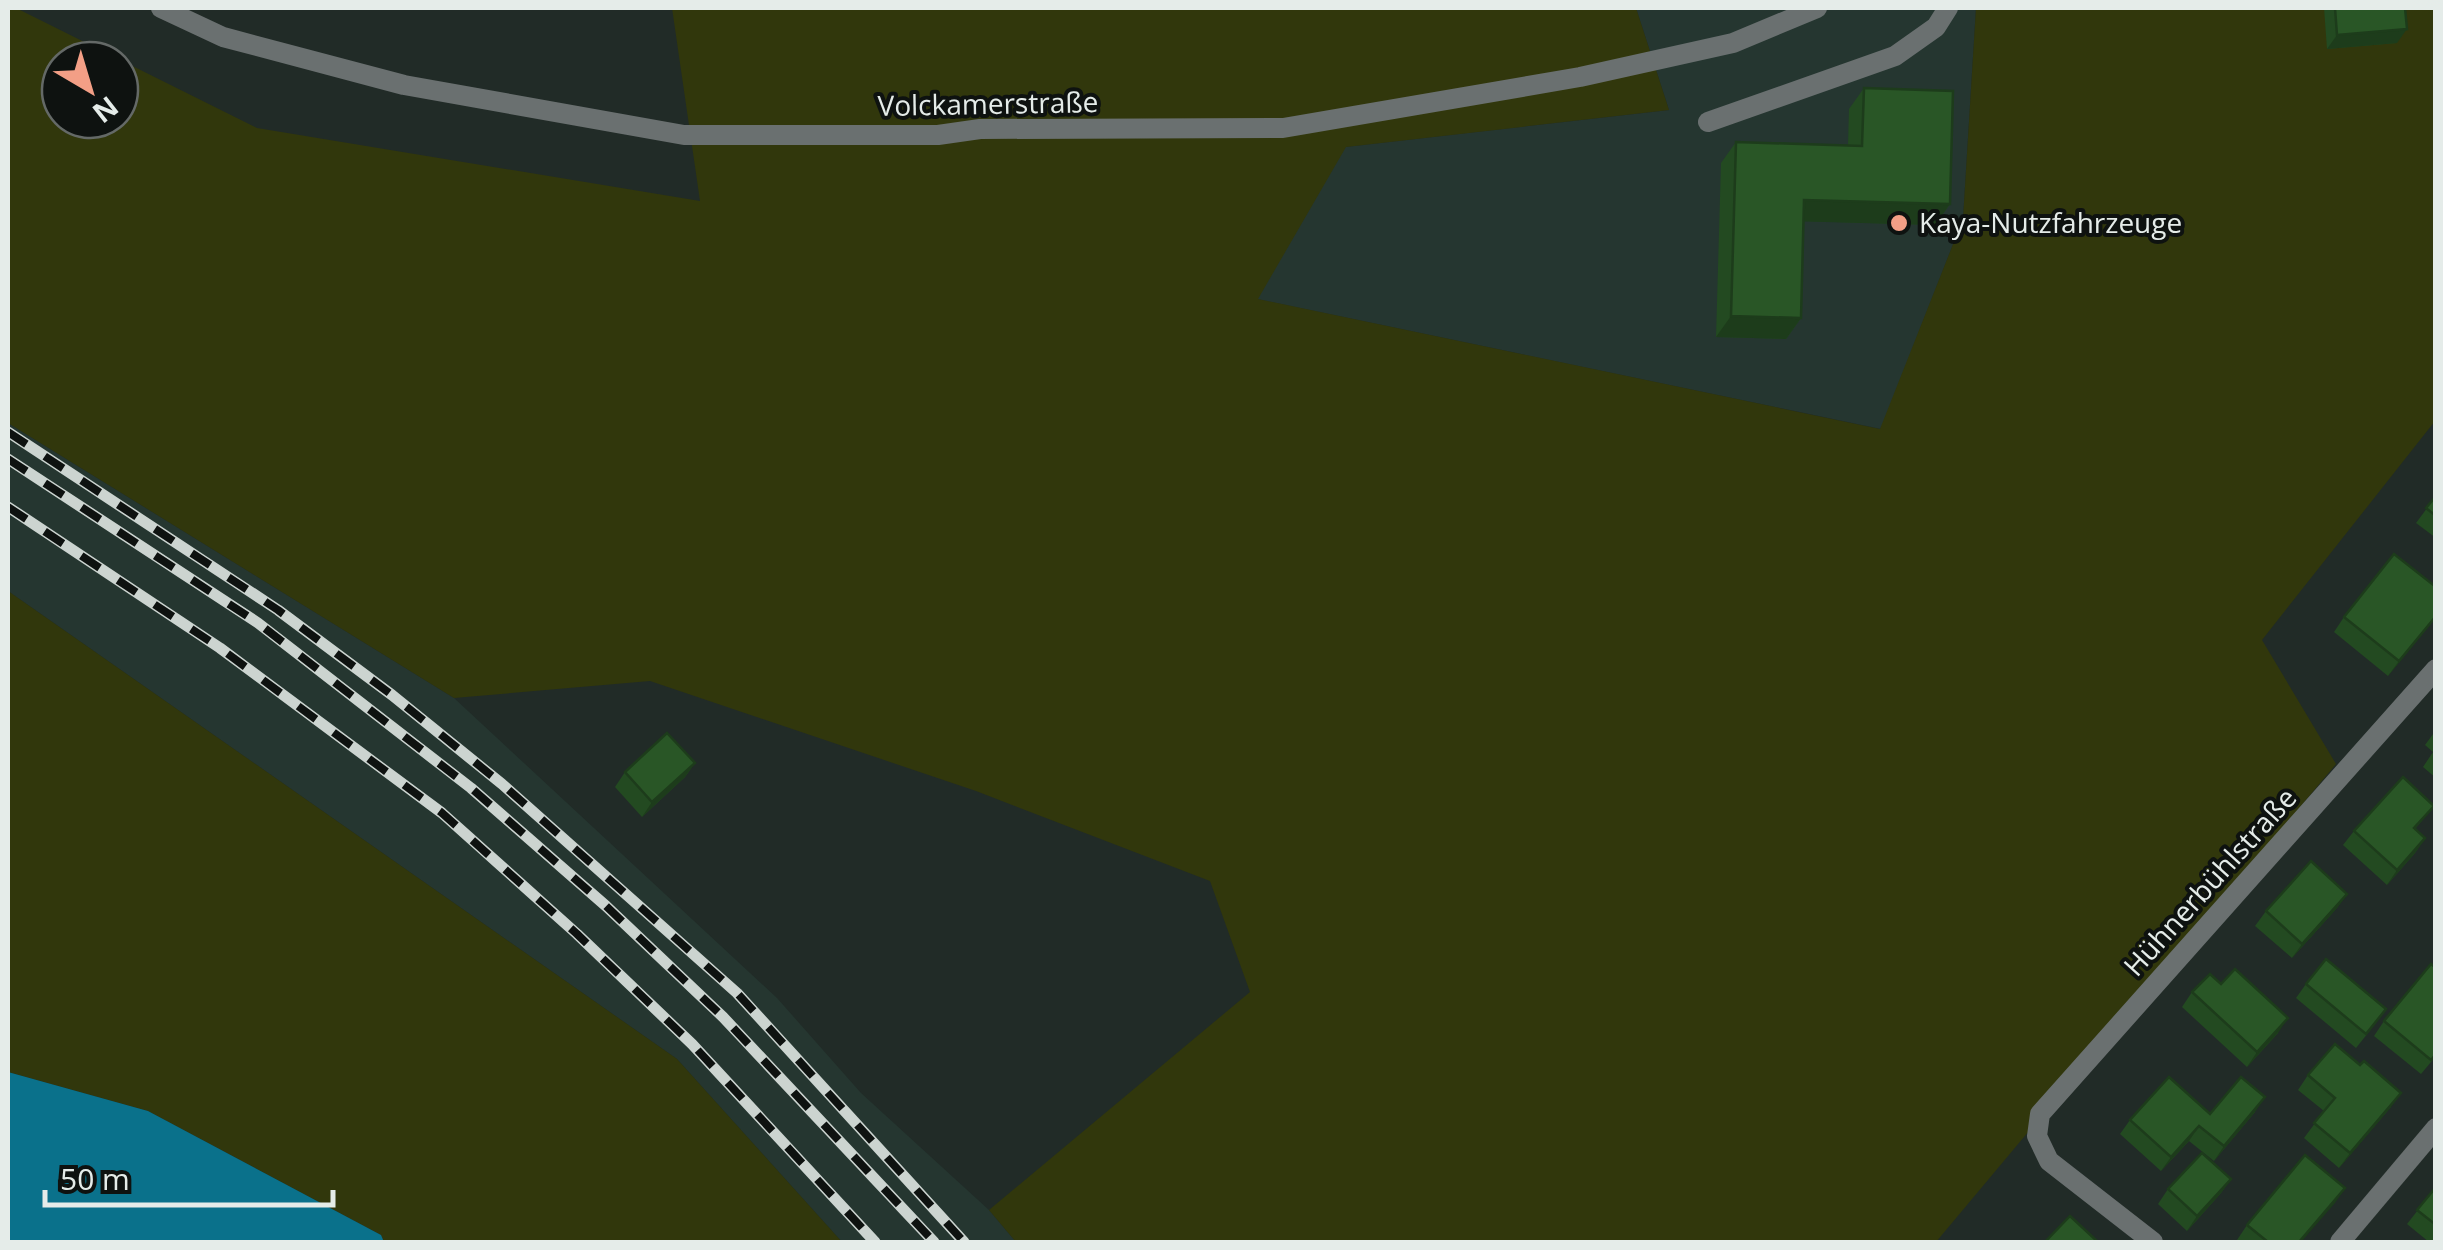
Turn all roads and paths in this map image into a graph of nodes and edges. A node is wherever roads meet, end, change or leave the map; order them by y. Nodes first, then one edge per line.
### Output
1 (161, 8) edge
2 (1818, 8) edge
3 (1948, 8) edge
4 (1708, 122) dead end
5 (2436, 669) edge
6 (2436, 1128) edge
7 (2153, 1242) edge
8 (2340, 1242) edge

1 - 2 street, Volckamerstraße
3 - 4 street
5 - 7 street, Hühnerbühlstraße
6 - 8 street

